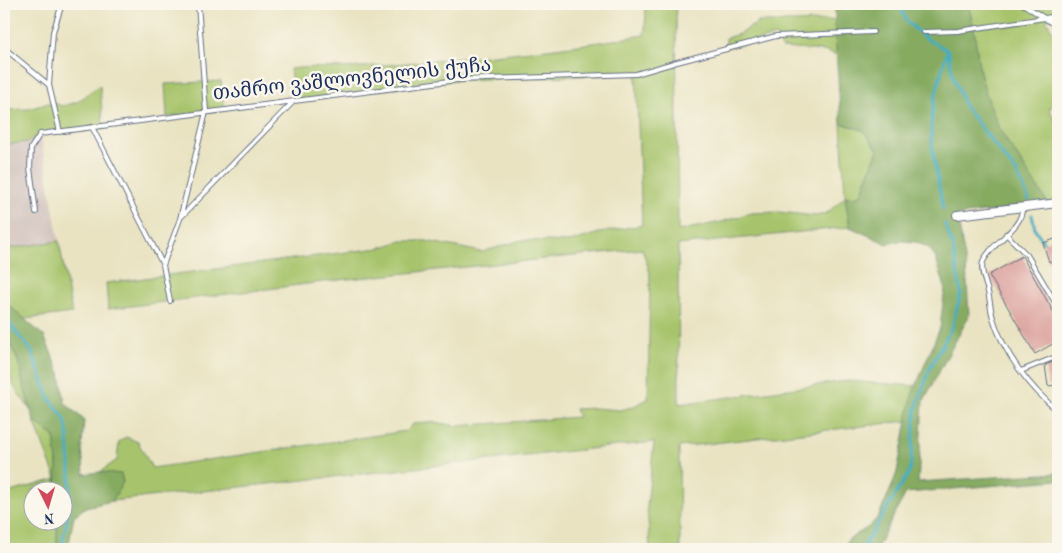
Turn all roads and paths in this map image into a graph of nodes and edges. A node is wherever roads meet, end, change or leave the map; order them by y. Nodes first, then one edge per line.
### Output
1 (62, 4) edge
2 (198, 4) edge
3 (1023, 4) edge
4 (1058, 16) edge
5 (1045, 18) junction
6 (1058, 27) edge
7 (873, 32) dead end
8 (924, 32) dead end
9 (4, 48) edge
10 (49, 85) junction
11 (294, 101) junction
12 (206, 112) junction
13 (92, 127) junction
14 (60, 132) junction
15 (1058, 203) edge
16 (1022, 208) junction
17 (36, 212) dead end
18 (957, 215) dead end
19 (180, 219) junction
20 (1006, 234) junction
21 (163, 265) junction
22 (170, 301) dead end
23 (1058, 307) edge
24 (1058, 356) edge
25 (1021, 372) junction
26 (1058, 412) edge

1 - 10 lane
2 - 12 lane
3 - 5 lane
4 - 5 lane
5 - 6 lane
5 - 8 lane
7 - 11 lane, თამრო ვაშლოვნელის ქუჩა
9 - 10 lane
10 - 14 lane
11 - 12 lane, თამრო ვაშლოვნელის ქუჩა
11 - 19 lane
12 - 13 lane, თამრო ვაშლოვნელის ქუჩა
12 - 19 lane
13 - 14 lane, თამრო ვაშლოვნელის ქუჩა
13 - 21 lane
14 - 17 lane, თამრო ვაშლოვნელის ქუჩა
15 - 16 street
16 - 18 street
16 - 20 lane
19 - 21 lane
20 - 23 lane
20 - 25 lane
21 - 22 lane
24 - 25 lane
25 - 26 lane

